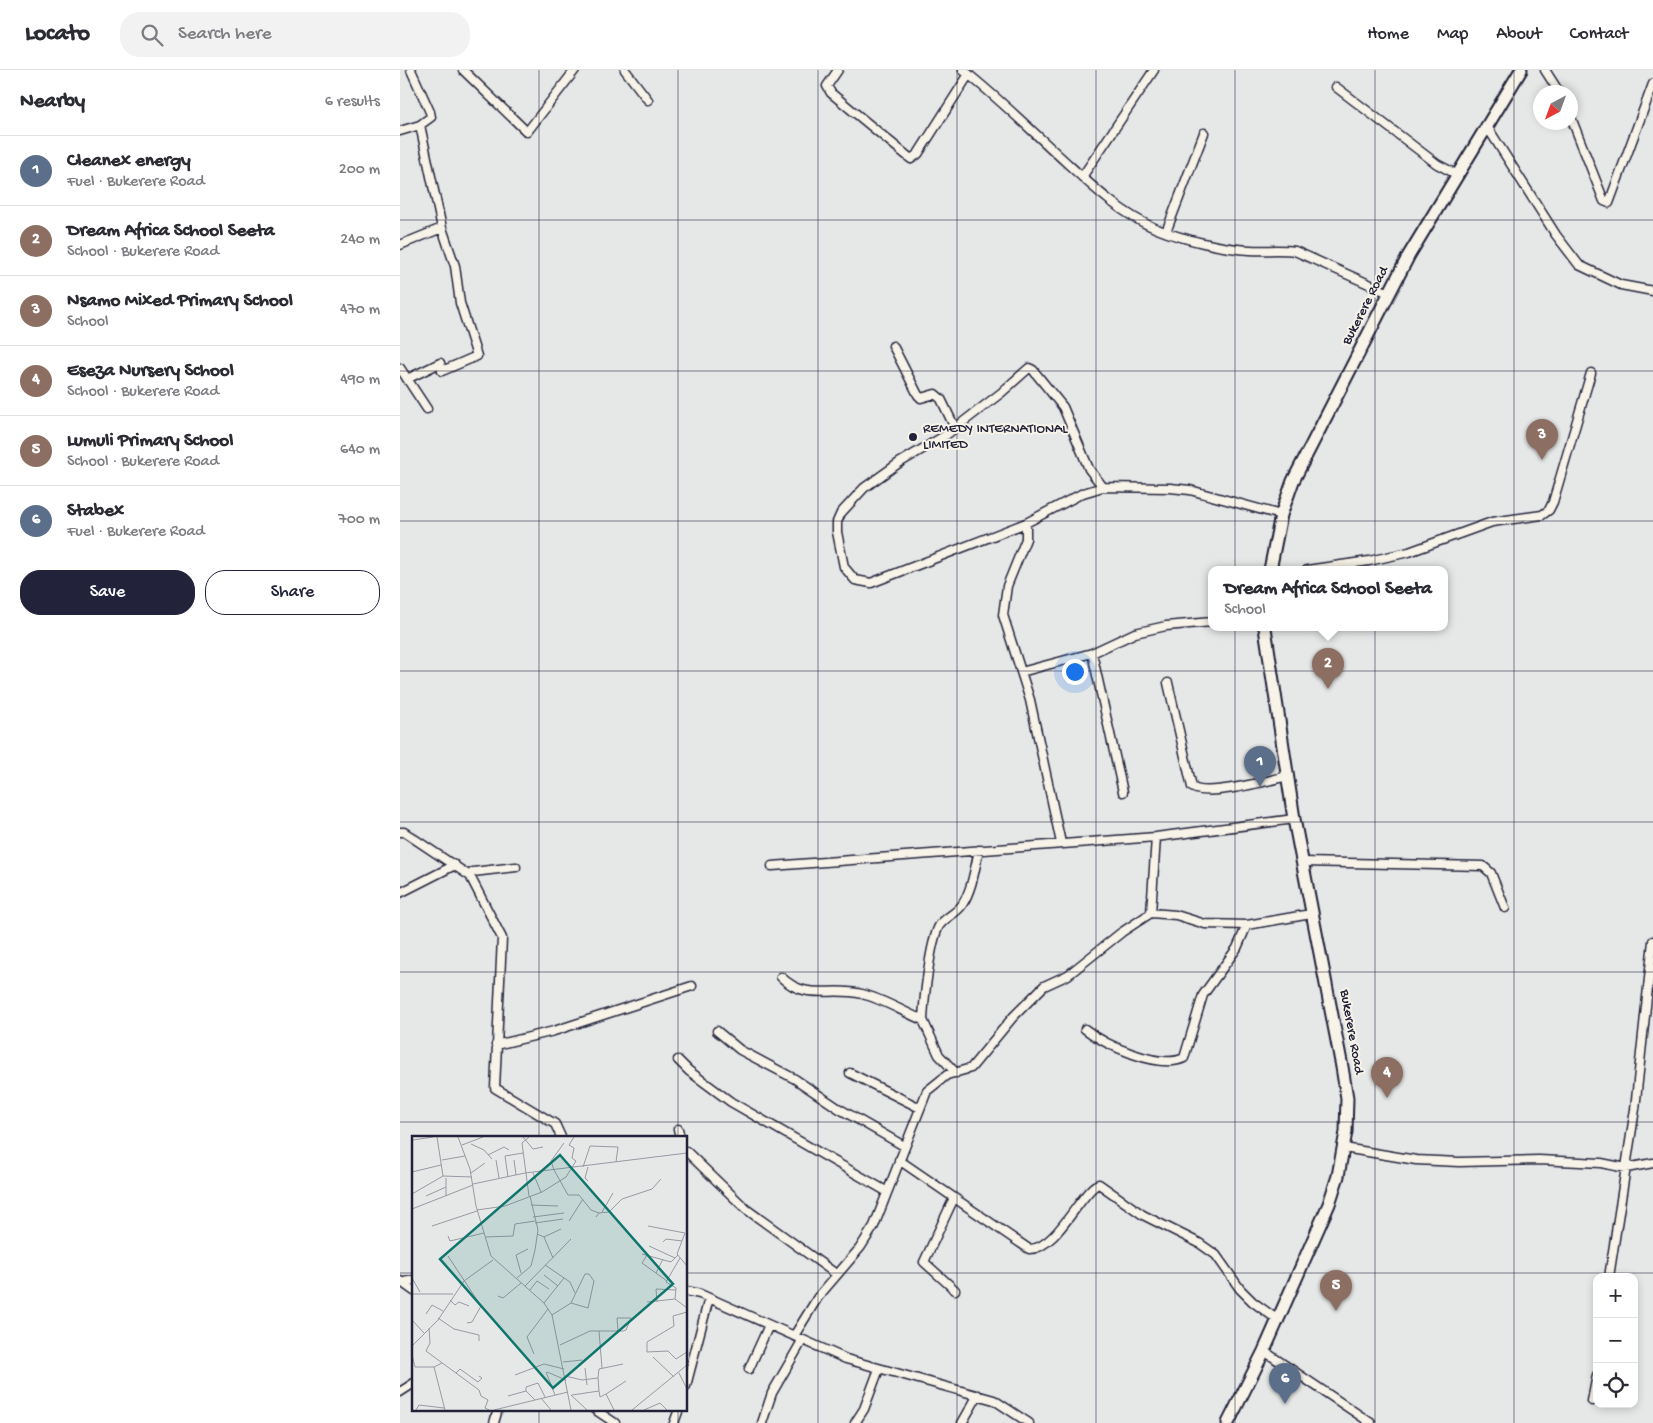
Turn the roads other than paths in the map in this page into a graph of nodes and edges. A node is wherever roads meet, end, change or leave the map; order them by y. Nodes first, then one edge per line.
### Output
1 (411, 70) edge
2 (463, 70) edge
3 (575, 70) edge
4 (625, 70) edge
5 (838, 70) edge
6 (1154, 70) edge
7 (1545, 70) edge
8 (966, 72) edge
9 (1516, 73) edge
10 (1653, 84) edge
11 (1555, 85) edge
12 (1336, 87) dead end
13 (648, 100) dead end
14 (420, 125) junction
15 (1486, 126) junction
16 (1576, 130) edge
17 (400, 132) edge
18 (1204, 133) dead end
19 (1456, 174) junction
20 (1082, 177) junction
21 (442, 228) junction
22 (1166, 232) junction
23 (400, 246) edge
24 (1653, 291) edge
25 (1389, 293) junction
26 (893, 346) dead end
27 (400, 368) edge
28 (1592, 374) dead end
29 (407, 379) junction
30 (427, 409) dead end
31 (955, 428) junction
32 (1103, 487) junction
33 (1281, 515) junction
34 (1026, 523) junction
35 (1271, 566) edge
36 (1338, 566) edge
37 (1208, 622) edge
38 (1264, 631) edge
39 (1092, 653) junction
40 (1021, 672) junction
41 (1168, 682) dead end
42 (1288, 776) junction
43 (1123, 792) dead end
44 (1294, 819) junction
45 (400, 832) edge
46 (1156, 837) junction
47 (1061, 842) junction
48 (979, 850) junction
49 (1303, 862) junction
50 (455, 865) junction
51 (772, 866) dead end
52 (516, 867) dead end
53 (470, 876) junction
54 (400, 893) edge
55 (1504, 908) dead end
56 (1151, 912) junction
57 (1311, 914) junction
58 (1247, 925) junction
59 (1653, 941) edge
60 (781, 977) dead end
61 (692, 986) dead end
62 (923, 1020) junction
63 (1085, 1029) dead end
64 (717, 1031) dead end
65 (496, 1044) junction
66 (678, 1060) dead end
67 (850, 1073) dead end
68 (956, 1073) junction
69 (920, 1108) junction
70 (561, 1136) edge
71 (904, 1146) junction
72 (1344, 1148) junction
73 (688, 1152) edge
74 (898, 1160) junction
75 (1653, 1163) edge
76 (1626, 1168) junction
77 (886, 1191) junction
78 (954, 1198) junction
79 (1611, 1273) edge
80 (836, 1274) junction
81 (401, 1282) edge
82 (412, 1290) edge
83 (955, 1290) dead end
84 (688, 1292) edge
85 (709, 1298) junction
86 (1278, 1320) junction
87 (769, 1325) junction
88 (794, 1336) junction
89 (802, 1341) junction
90 (1264, 1351) junction
91 (748, 1369) dead end
92 (879, 1369) junction
93 (688, 1378) edge
94 (412, 1384) edge
95 (400, 1392) edge
96 (978, 1396) junction
97 (1593, 1396) edge
98 (1592, 1401) dead end
99 (498, 1410) edge
100 (596, 1410) edge
101 (677, 1410) edge
102 (494, 1423) edge
103 (615, 1423) edge
104 (674, 1423) edge
105 (762, 1423) edge
106 (856, 1423) edge
107 (962, 1423) edge
108 (1029, 1423) edge
109 (1228, 1423) edge
110 (1370, 1423) edge

1 - 14 street
2 - 3 street
4 - 13 street
5 - 8 street
6 - 20 street
7 - 11 street
8 - 20 street
9 - 15 main road, Bukerere Road
10 - 16 street
12 - 19 street
14 - 17 street
14 - 21 street
15 - 19 main road, Bukerere Road
15 - 24 street
18 - 22 street
19 - 25 main road, Bukerere Road
20 - 22 street
21 - 23 street
21 - 29 street
22 - 25 street
25 - 33 main road, Bukerere Road
26 - 31 street
27 - 29 street
28 - 36 street
29 - 30 street
31 - 32 street
31 - 34 street
32 - 33 street
32 - 34 street
33 - 35 main road, Bukerere Road
34 - 40 street
37 - 39 street
38 - 42 main road, Bukerere Road
39 - 40 street
39 - 43 street
40 - 47 street
41 - 42 street
42 - 44 main road, Bukerere Road
44 - 46 street
44 - 49 main road, Bukerere Road
45 - 50 street
46 - 47 street
46 - 56 street
47 - 48 street
48 - 51 street
48 - 62 street
49 - 55 street
49 - 57 main road, Bukerere Road
50 - 53 street
50 - 54 street
52 - 53 street
53 - 65 street
56 - 58 street
56 - 68 street
57 - 58 street
57 - 72 main road, Bukerere Road
58 - 63 street
59 - 76 street
60 - 62 street
61 - 65 street
62 - 68 street
64 - 71 street
65 - 70 street
66 - 77 street
67 - 69 street
68 - 69 street
69 - 71 street
71 - 74 street
72 - 76 street
72 - 86 main road, Bukerere Road
73 - 80 street
74 - 77 street
74 - 78 street
75 - 76 street
76 - 79 street
77 - 80 street
78 - 83 street
78 - 86 street
80 - 88 street
81 - 82 street
84 - 85 street
85 - 87 street
85 - 93 street
86 - 90 main road, Bukerere Road
87 - 88 street
87 - 91 street
88 - 89 street
89 - 92 street
89 - 105 street
90 - 109 main road, Bukerere Road
90 - 110 street
92 - 96 street
92 - 106 street
94 - 95 street
96 - 107 street
96 - 108 street
97 - 98 street
99 - 102 street
100 - 103 street
101 - 104 street

